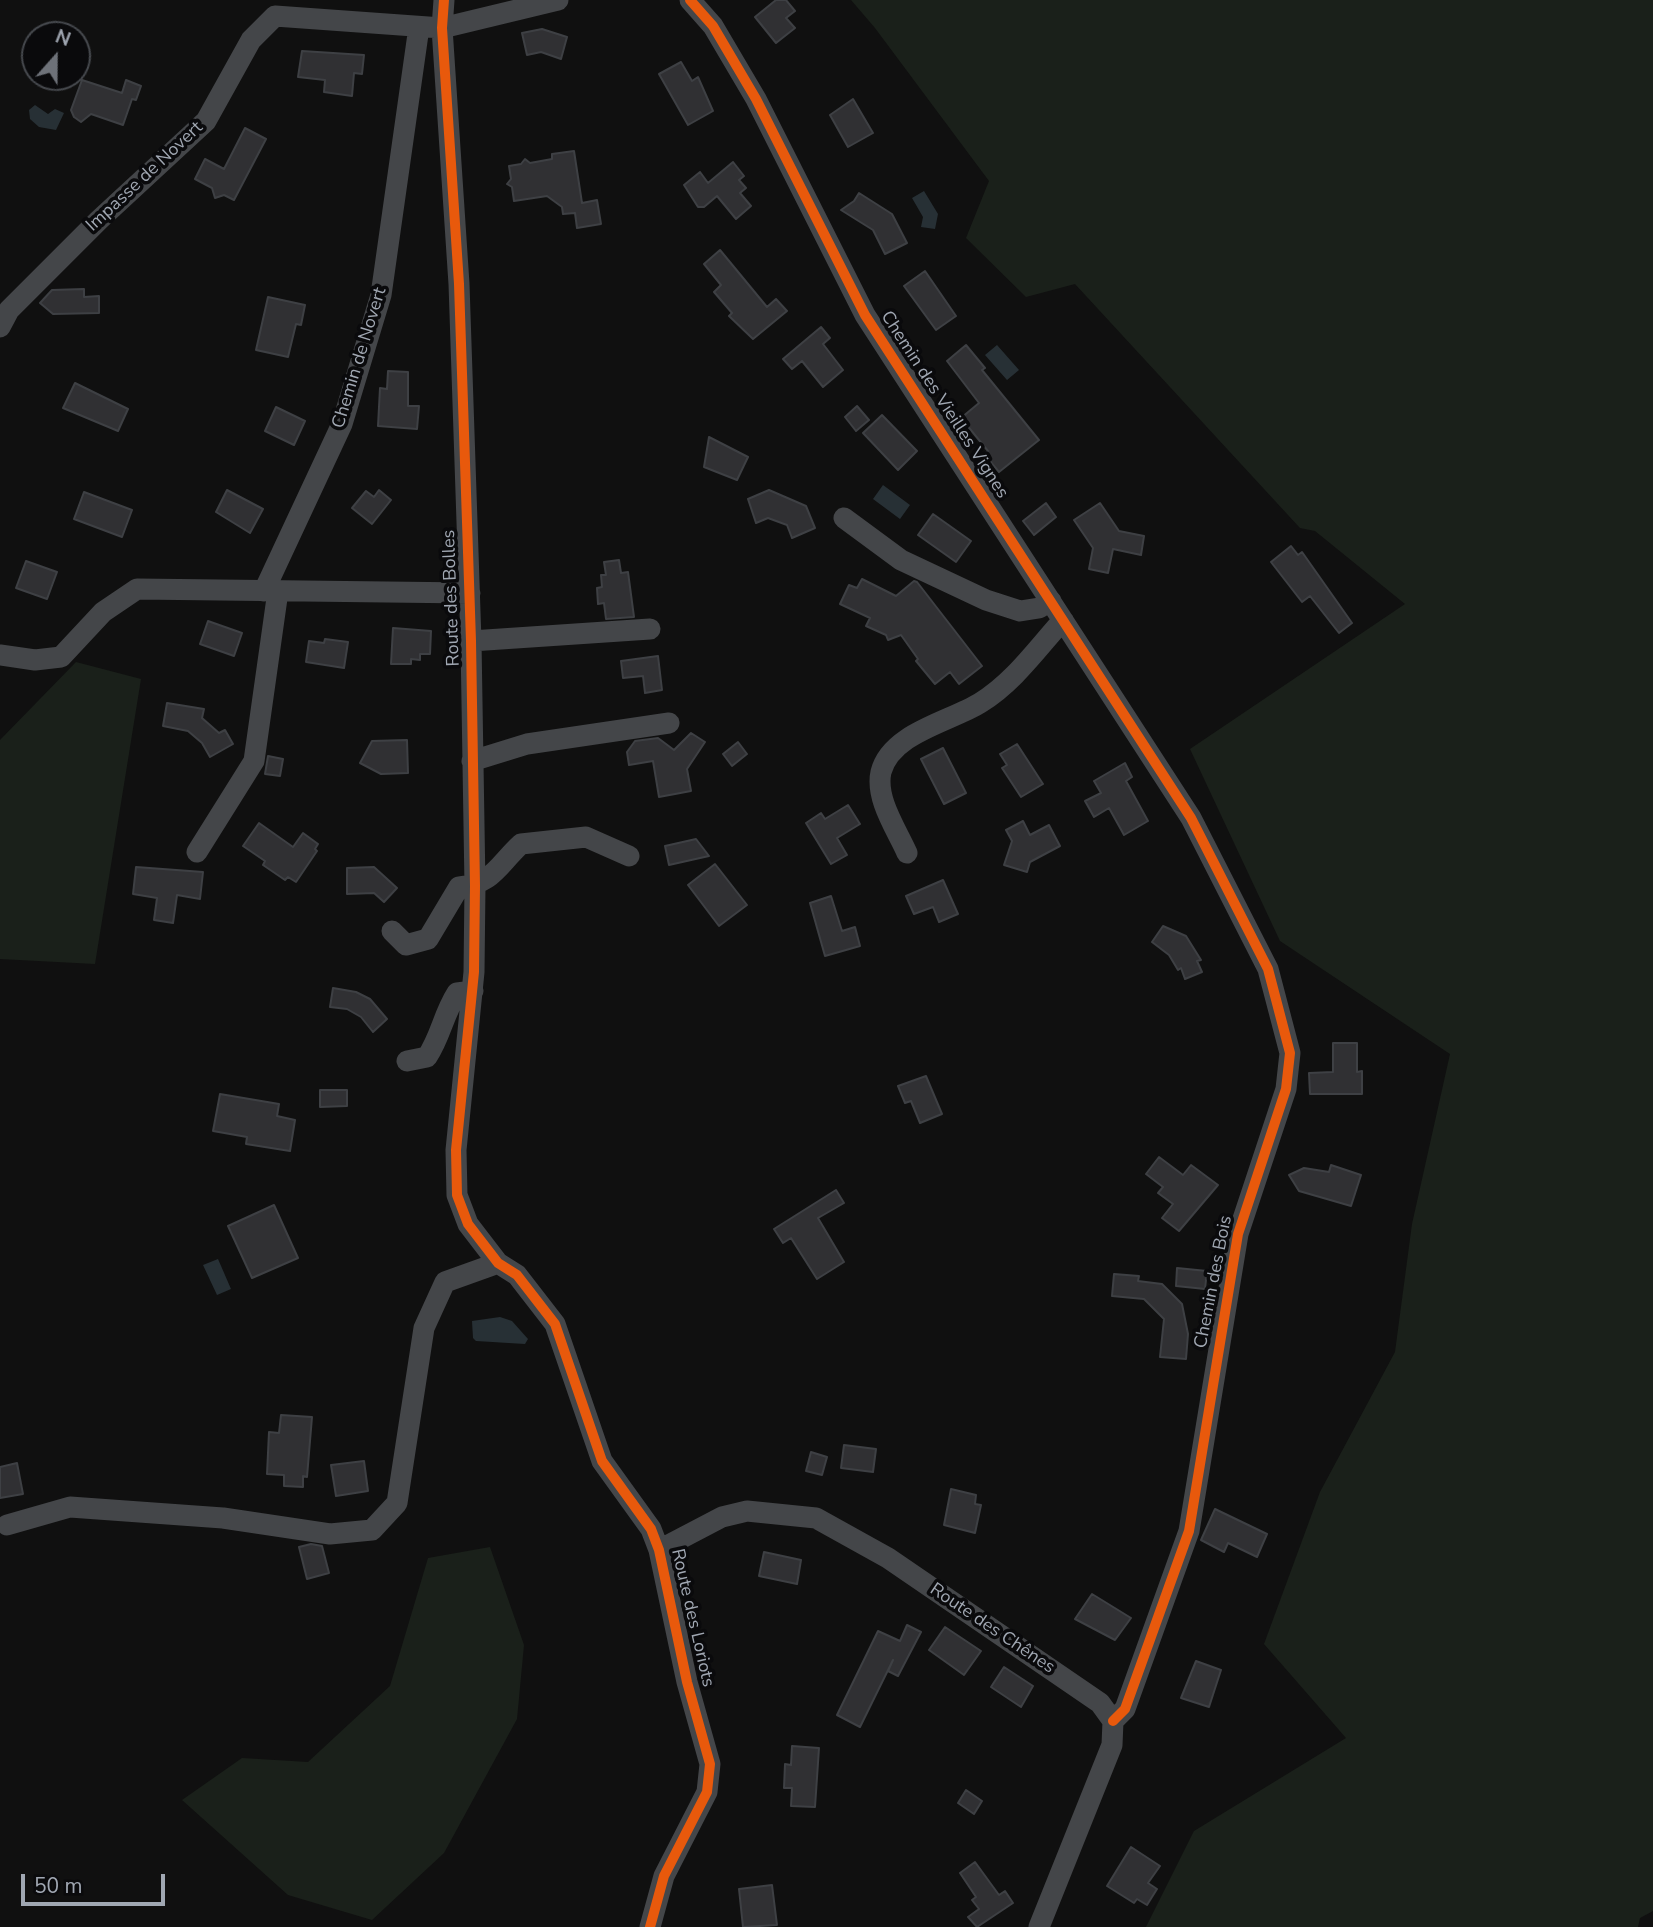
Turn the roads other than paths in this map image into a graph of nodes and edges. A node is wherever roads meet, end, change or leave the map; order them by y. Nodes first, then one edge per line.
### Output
1 (443, 0) edge
2 (558, 0) edge
3 (690, 0) edge
4 (419, 27) junction
5 (442, 28) junction
6 (0, 327) edge
7 (844, 518) dead end
8 (271, 591) junction
9 (470, 593) junction
10 (1051, 601) junction
11 (1063, 620) junction
12 (650, 629) dead end
13 (471, 640) junction
14 (0, 655) edge
15 (669, 723) dead end
16 (472, 761) junction
17 (1191, 818) joint
18 (197, 852) dead end
19 (907, 853) dead end
20 (629, 856) dead end
21 (475, 886) junction
22 (393, 931) dead end
23 (472, 991) junction
24 (407, 1061) dead end
25 (457, 1195) joint
26 (498, 1263) junction
27 (8, 1525) dead end
28 (659, 1550) junction
29 (1113, 1721) junction
30 (650, 1927) edge
31 (1039, 1927) edge

1 - 5 street, Route des Bolles
2 - 5 street
3 - 10 street, Chemin des Vieilles Vignes
4 - 5 street, Impasse de Novert
4 - 6 street, Impasse de Novert
4 - 8 street, Chemin de Novert
5 - 9 street, Route des Bolles
7 - 10 street
8 - 9 street
8 - 14 street
8 - 18 street, Chemin de Novert
9 - 13 street, Route des Bolles
10 - 11 street, Chemin des Vieilles Vignes
11 - 17 street, Chemin des Vieilles Vignes
11 - 19 street
12 - 13 street
13 - 16 street, Route des Bolles
15 - 16 street
16 - 21 street, Route des Bolles
17 - 29 street, Chemin des Bois
20 - 21 street
21 - 22 street
21 - 23 street, Route des Bolles
23 - 24 street
23 - 25 street, Route des Bolles
25 - 26 street, Route des Loriots
26 - 27 street
26 - 28 street, Route des Loriots
28 - 29 street, Route des Chênes
28 - 30 street, Route des Loriots
29 - 31 street

